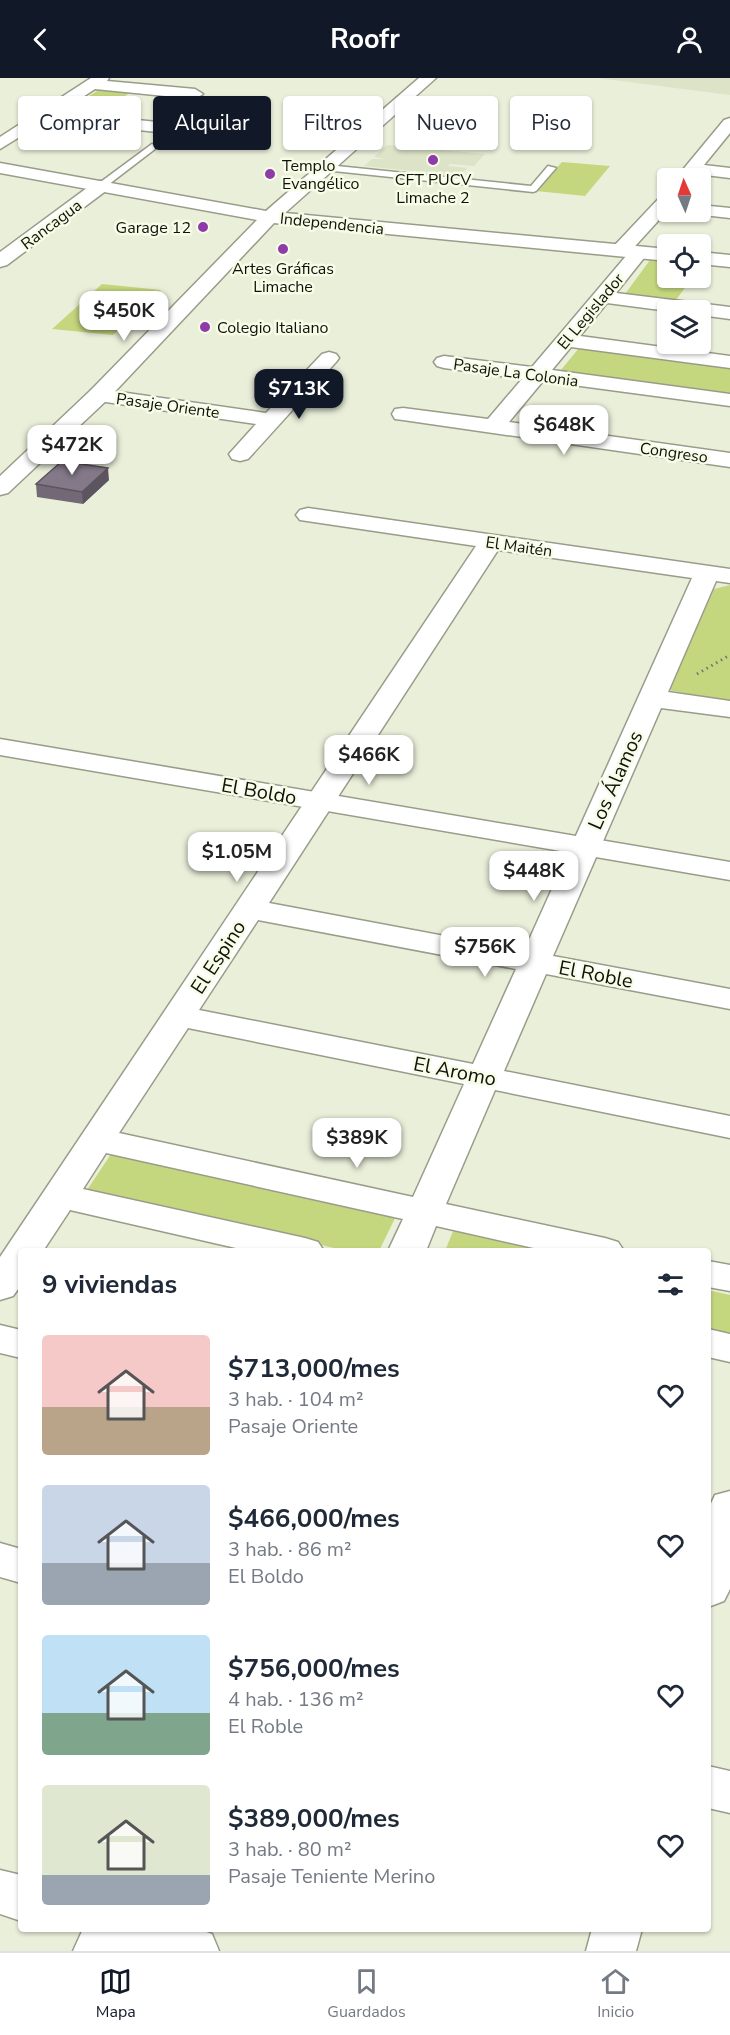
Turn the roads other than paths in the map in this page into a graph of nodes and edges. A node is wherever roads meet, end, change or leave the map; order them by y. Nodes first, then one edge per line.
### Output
1 (428, 78) edge
2 (96, 81) edge
3 (195, 94) dead end
4 (74, 96) edge
5 (726, 130) edge
6 (18, 132) edge
7 (0, 144) edge
8 (152, 147) dead end
9 (0, 168) edge
10 (327, 168) junction
11 (551, 168) dead end
12 (692, 168) edge
13 (711, 173) edge
14 (730, 173) edge
15 (101, 186) junction
16 (711, 211) edge
17 (730, 213) edge
18 (657, 216) edge
19 (270, 217) junction
20 (630, 251) junction
21 (657, 254) edge
22 (711, 259) edge
23 (0, 261) edge
24 (730, 261) edge
25 (603, 297) junction
26 (730, 313) edge
27 (565, 340) junction
28 (329, 358) dead end
29 (444, 362) dead end
30 (730, 362) edge
31 (537, 375) junction
32 (99, 395) junction
33 (730, 400) edge
34 (403, 414) dead end
35 (273, 420) junction
36 (494, 426) junction
37 (240, 454) dead end
38 (730, 460) edge
39 (0, 488) edge
40 (308, 515) dead end
41 (491, 542) junction
42 (718, 574) edge
43 (651, 698) junction
44 (730, 709) edge
45 (0, 747) edge
46 (320, 801) junction
47 (586, 847) junction
48 (730, 871) edge
49 (249, 909) junction
50 (535, 963) junction
51 (730, 999) edge
52 (179, 1016) junction
53 (484, 1077) junction
54 (730, 1127) edge
55 (97, 1140) junction
56 (60, 1196) junction
57 (424, 1211) junction
58 (26, 1248) edge
59 (292, 1248) edge
60 (408, 1248) edge
61 (590, 1248) edge
62 (18, 1260) edge
63 (711, 1275) edge
64 (730, 1278) edge
65 (0, 1287) edge
66 (0, 1339) edge
67 (18, 1343) edge
68 (711, 1344) edge
69 (730, 1348) edge
70 (723, 1525) edge
71 (0, 1560) edge
72 (18, 1565) edge
73 (711, 1576) edge
74 (711, 1788) edge
75 (730, 1792) edge
76 (0, 1892) edge
77 (18, 1897) edge
78 (107, 1932) edge
79 (132, 1932) edge
80 (616, 1932) edge
81 (98, 1951) edge
82 (194, 1951) edge
83 (611, 1951) edge

1 - 10 street
2 - 3 street
2 - 4 street
5 - 12 street
6 - 7 street
8 - 15 lane
9 - 15 street, Independencia
10 - 11 lane
10 - 19 street
13 - 14 street
15 - 19 street, Independencia
15 - 23 street, Rancagua
16 - 17 street
18 - 20 street, El Legislador
19 - 20 street, Independencia
19 - 32 street
20 - 21 street, Independencia
20 - 25 street, El Legislador
22 - 24 street
25 - 26 street
25 - 27 street, El Legislador
27 - 30 street
27 - 31 street, El Legislador
28 - 35 street
29 - 31 street, Pasaje La Colonia
31 - 33 street, Pasaje La Colonia
31 - 36 street, El Legislador
32 - 35 street, Pasaje Oriente
32 - 39 street
34 - 36 street, Congreso
35 - 37 street
36 - 38 street, Congreso
40 - 41 street, El Maitén
41 - 42 street, El Maitén
41 - 46 street, El Espino
42 - 43 street, Los Álamos
43 - 44 street
43 - 47 street, Los Álamos
45 - 46 street, El Boldo
46 - 47 street, El Boldo
46 - 49 street, El Espino
47 - 48 street, El Boldo
47 - 50 street, Los Álamos
49 - 50 street, El Roble
49 - 52 street, El Espino
50 - 51 street, El Roble
50 - 53 street, Los Álamos
52 - 53 street, El Aromo
52 - 55 street, El Espino
53 - 54 street, El Aromo
53 - 57 street, Los Álamos
55 - 56 street, El Espino
55 - 57 street
56 - 58 street, El Espino
56 - 59 street
57 - 60 street, Los Álamos
57 - 61 street
62 - 65 street
63 - 64 street
66 - 67 street
68 - 69 street
70 - 73 street
71 - 72 street
74 - 75 street
76 - 77 street
78 - 81 street
79 - 82 street
80 - 83 street

